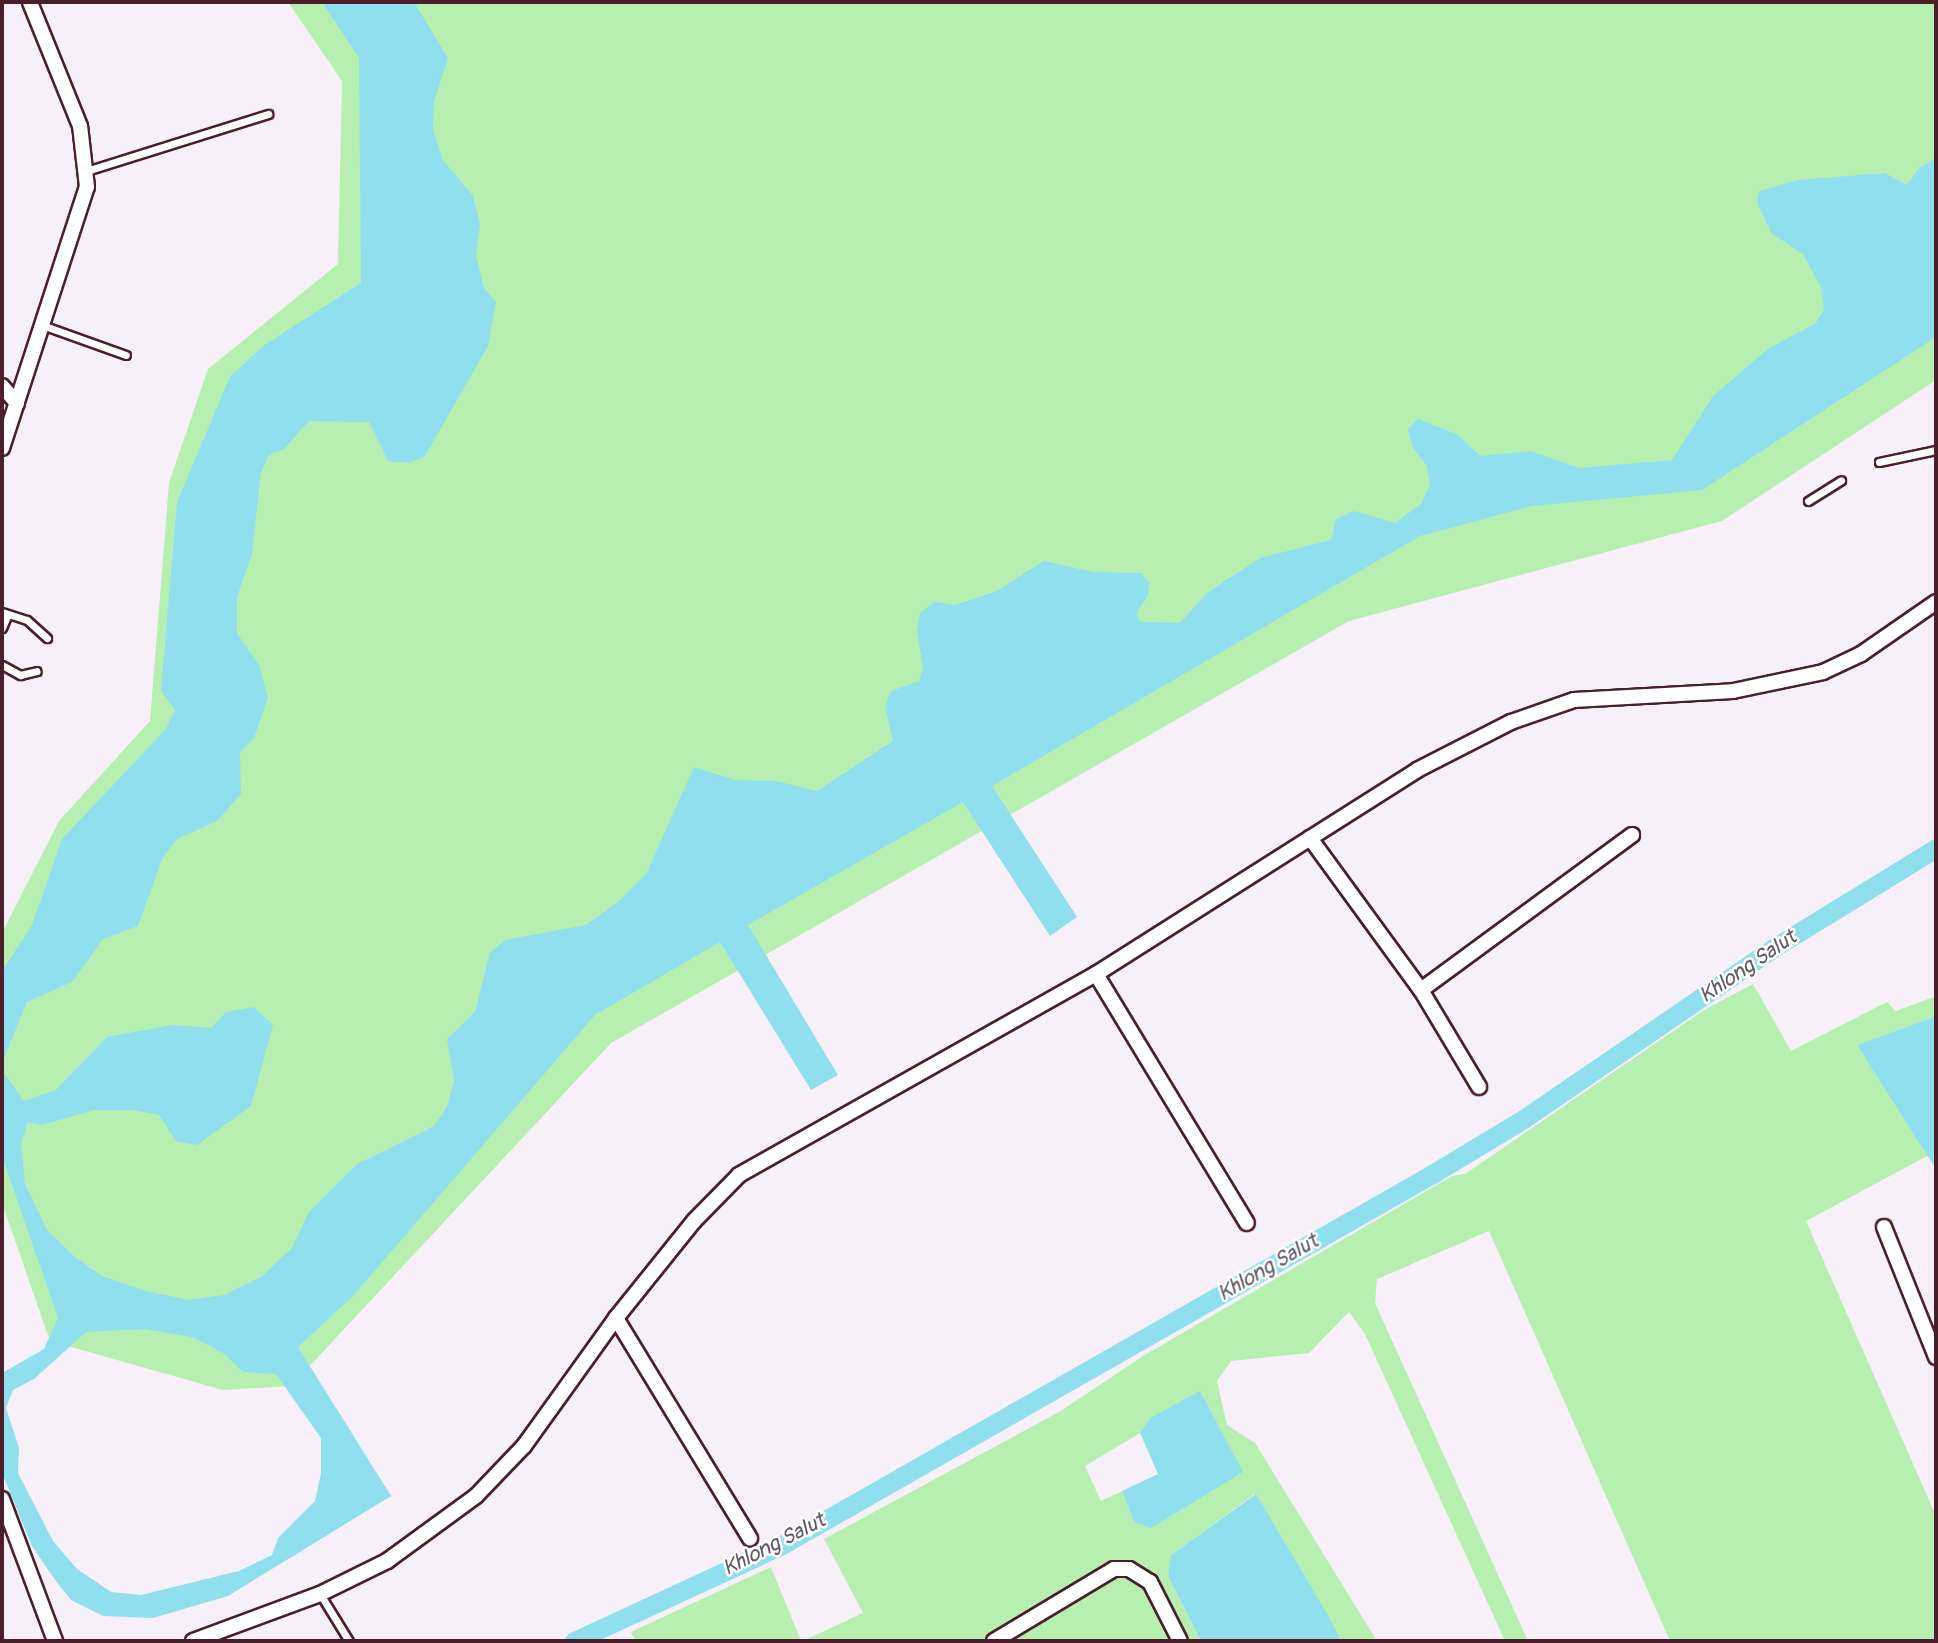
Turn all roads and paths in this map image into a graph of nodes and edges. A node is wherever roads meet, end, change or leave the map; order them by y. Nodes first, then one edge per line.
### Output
1 (30, 2) edge
2 (268, 114) dead end
3 (86, 171) junction
4 (42, 325) junction
5 (126, 355) dead end
6 (2, 386) edge
7 (17, 403) junction
8 (2, 448) edge
9 (1936, 450) edge
10 (1879, 462) dead end
11 (1841, 480) dead end
12 (1808, 501) dead end
13 (1936, 602) edge
14 (5, 613) edge
15 (2, 628) edge
16 (47, 638) dead end
17 (2, 665) edge
18 (37, 671) dead end
19 (1632, 835) dead end
20 (1310, 838) junction
21 (1096, 974) junction
22 (1420, 990) junction
23 (1479, 1087) dead end
24 (1247, 1223) dead end
25 (1884, 1227) dead end
26 (616, 1318) junction
27 (1936, 1357) edge
28 (2, 1499) edge
29 (750, 1538) dead end
30 (320, 1594) junction
31 (55, 1641) edge
32 (194, 1641) edge
33 (349, 1641) edge
34 (994, 1641) edge
35 (1181, 1641) edge

1 - 3 street
2 - 3 lane
3 - 4 street
4 - 5 lane
4 - 7 street
6 - 7 street
7 - 8 street
9 - 10 lane
11 - 12 lane
13 - 20 street
14 - 15 lane
14 - 16 lane
17 - 18 lane
19 - 22 street
20 - 21 street
20 - 22 street
21 - 24 street
21 - 26 street
22 - 23 street
25 - 27 street
26 - 29 street
26 - 30 street
28 - 31 street
30 - 32 street
30 - 33 lane
34 - 35 street

